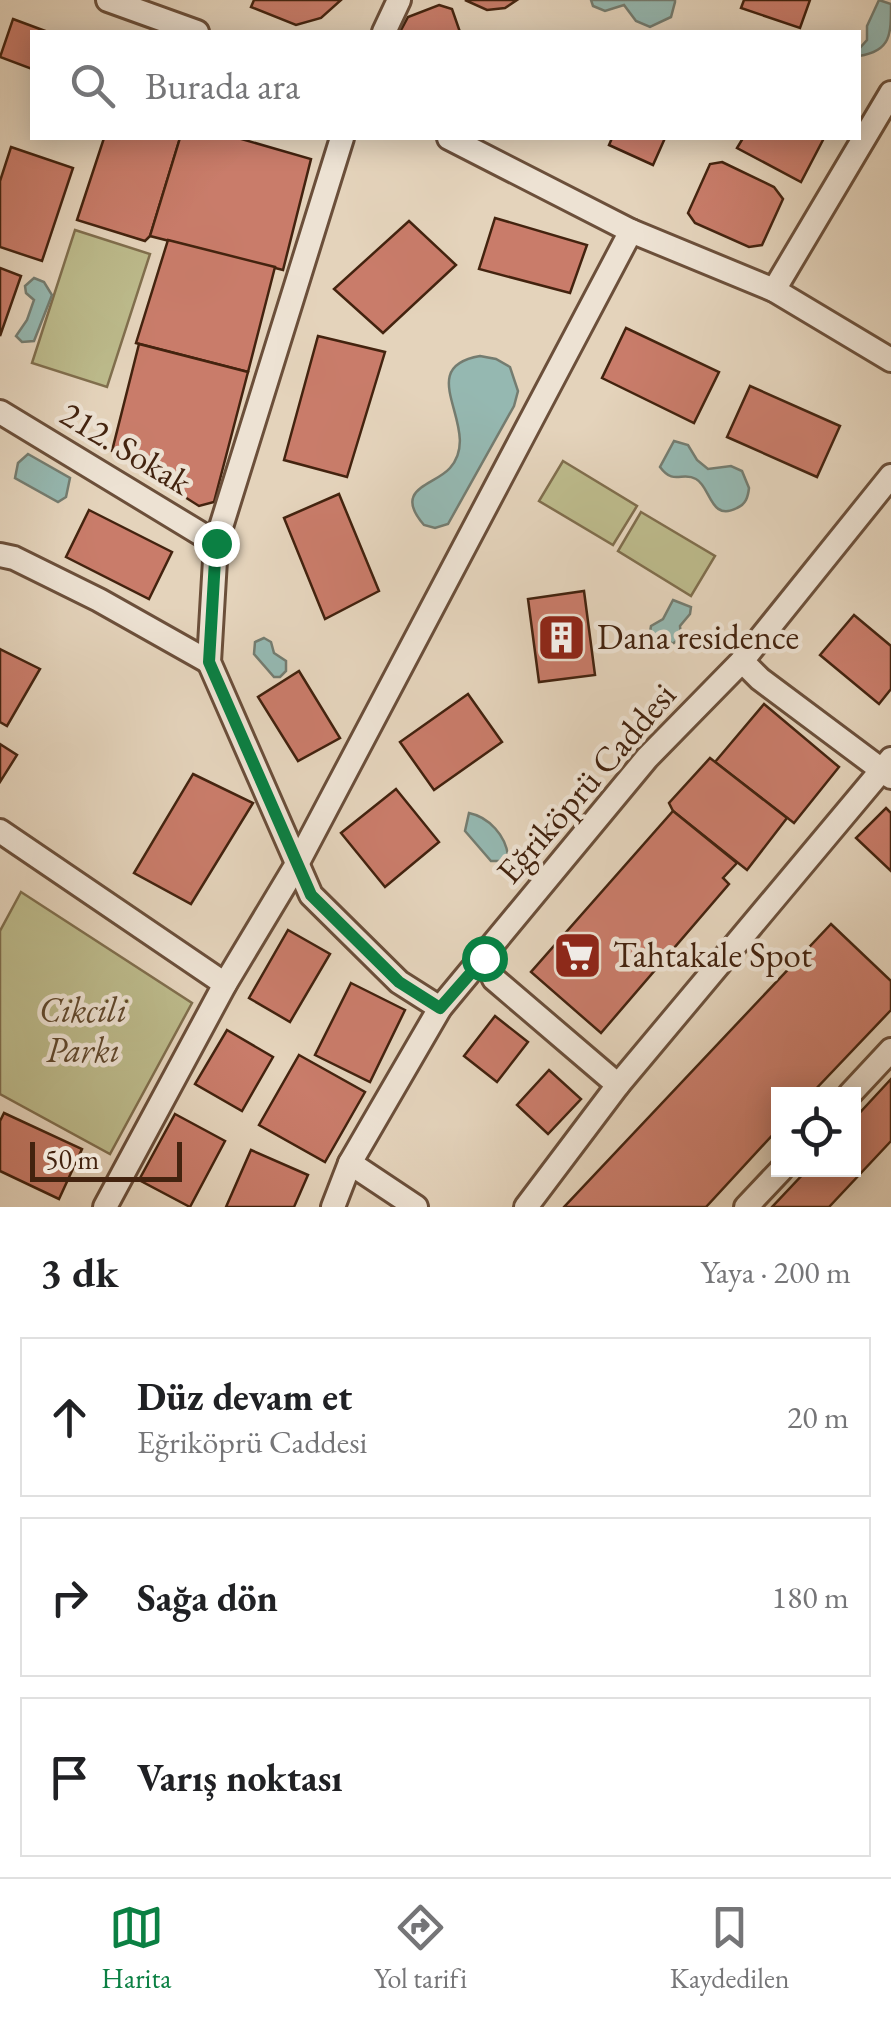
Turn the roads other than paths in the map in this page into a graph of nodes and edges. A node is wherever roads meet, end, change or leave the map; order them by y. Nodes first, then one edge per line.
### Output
1 (108, 0) edge
2 (399, 0) edge
3 (191, 30) edge
4 (385, 30) edge
5 (891, 94) edge
6 (341, 140) edge
7 (453, 140) edge
8 (631, 231) junction
9 (774, 290) junction
10 (891, 360) edge
11 (0, 412) edge
12 (891, 476) edge
13 (216, 543) junction
14 (0, 555) edge
15 (742, 660) junction
16 (209, 662) junction
17 (888, 769) edge
18 (0, 832) edge
19 (297, 864) junction
20 (484, 958) junction
21 (225, 984) junction
22 (440, 1008) junction
23 (891, 1050) edge
24 (618, 1085) junction
25 (857, 1087) edge
26 (350, 1163) junction
27 (774, 1177) edge
28 (105, 1207) edge
29 (332, 1207) edge
30 (416, 1207) edge
31 (526, 1207) edge
32 (746, 1207) edge

1 - 3 street
2 - 4 street
5 - 9 street
6 - 13 street
7 - 8 street
8 - 9 street
8 - 19 street
9 - 10 street
11 - 13 street, 212. Sokak
12 - 15 street, Eğriköprü Caddesi
13 - 16 street
14 - 16 street
15 - 17 street
15 - 20 street, Eğriköprü Caddesi
16 - 19 street
17 - 24 street
18 - 21 street
19 - 21 street
19 - 22 street
20 - 22 street, Eğriköprü Caddesi
20 - 24 street
21 - 28 street
22 - 26 street, Eğriköprü Caddesi
23 - 25 street
24 - 31 street
26 - 29 street, Eğriköprü Caddesi
26 - 30 street
27 - 32 street

